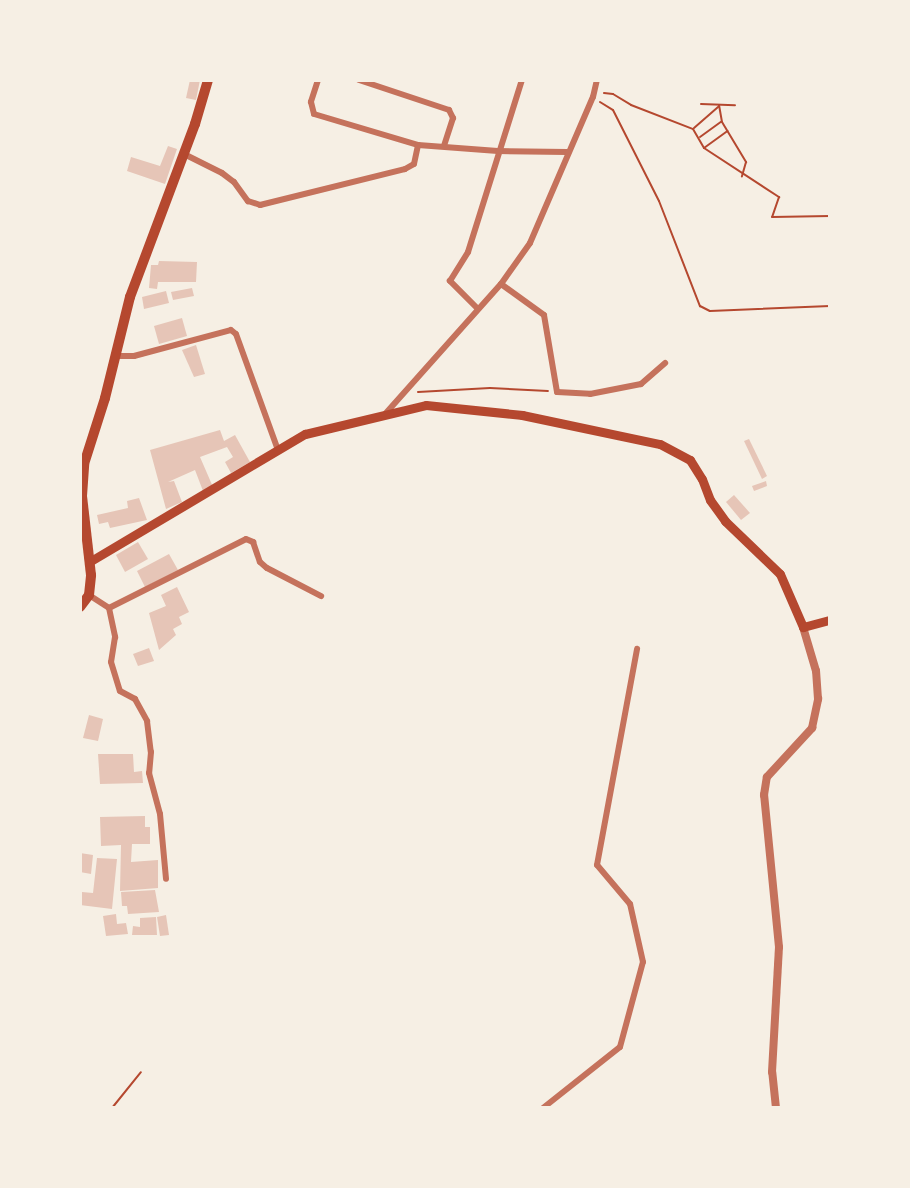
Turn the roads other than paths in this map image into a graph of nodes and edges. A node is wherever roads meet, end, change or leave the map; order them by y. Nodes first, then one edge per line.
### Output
1 (208, 80) edge
2 (318, 80) edge
3 (359, 80) edge
4 (522, 80) edge
5 (597, 80) edge
6 (418, 145) junction
7 (444, 146) junction
8 (498, 151) junction
9 (567, 152) junction
10 (184, 154) junction
11 (501, 284) junction
12 (478, 309) junction
13 (115, 356) junction
14 (665, 363) dead end
15 (385, 414) junction
16 (278, 450) junction
17 (89, 562) junction
18 (89, 595) junction
19 (321, 596) dead end
20 (80, 607) edge
21 (109, 608) junction
22 (830, 620) edge
23 (803, 627) junction
24 (637, 649) dead end
25 (166, 880) dead end
26 (543, 1108) edge
27 (776, 1108) edge

1 - 10 main road
2 - 6 street
3 - 7 street
4 - 8 street
5 - 9 street
6 - 7 street
6 - 10 street
7 - 8 street
8 - 9 street
8 - 12 street
9 - 11 street
10 - 13 main road
11 - 12 street
11 - 14 street
12 - 15 street
13 - 16 street
13 - 17 main road
15 - 16 main road
15 - 23 main road
16 - 17 main road
17 - 18 main road
18 - 20 main road
18 - 21 street
19 - 21 street
21 - 25 street
22 - 23 main road
23 - 27 street
24 - 26 street

